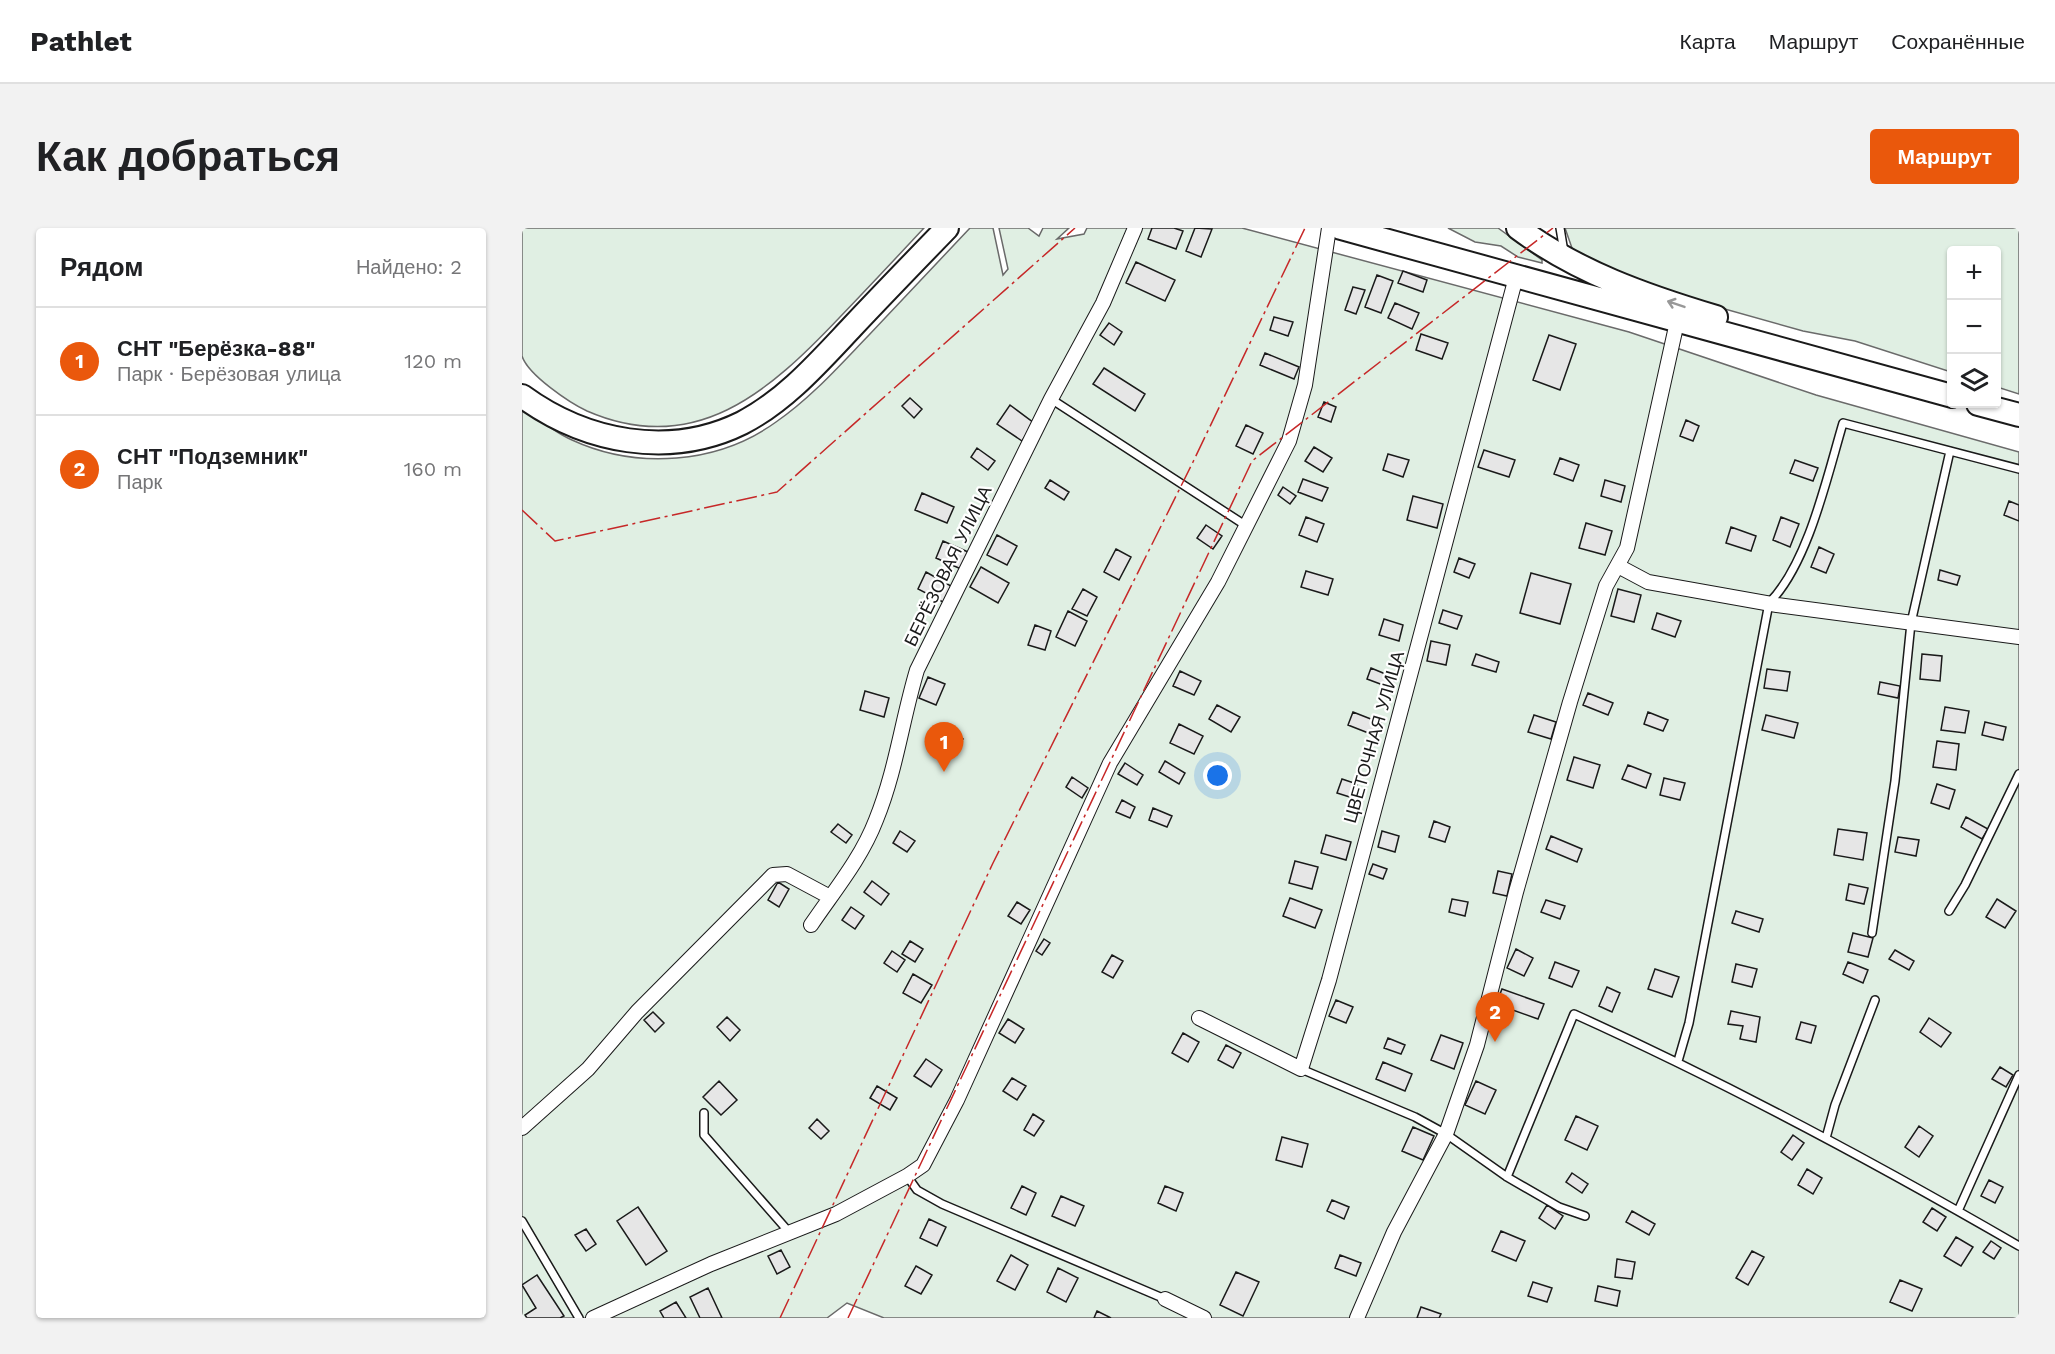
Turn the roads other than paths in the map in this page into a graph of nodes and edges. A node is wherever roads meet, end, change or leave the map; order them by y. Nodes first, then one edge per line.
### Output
1 (947, 228) edge
2 (1135, 228) edge
3 (1329, 228) edge
4 (1341, 228) edge
5 (1518, 228) edge
6 (1560, 228) edge
7 (1565, 260) junction
8 (1516, 277) junction
9 (1677, 322) junction
10 (522, 378) edge
11 (1947, 392) edge
12 (1947, 393) edge
13 (522, 396) edge
14 (1051, 399) junction
15 (1994, 408) edge
16 (2019, 415) edge
17 (617, 439) junction
18 (1950, 451) junction
19 (2019, 469) edge
20 (1245, 525) junction
21 (1618, 566) junction
22 (1769, 603) junction
23 (1911, 622) junction
24 (2019, 637) edge
25 (2019, 774) edge
26 (830, 897) junction
27 (1949, 911) dead end
28 (811, 925) dead end
29 (1872, 933) dead end
30 (1875, 1000) dead end
31 (1199, 1018) dead end
32 (1678, 1061) junction
33 (1301, 1069) junction
34 (2019, 1075) edge
35 (704, 1113) dead end
36 (522, 1128) edge
37 (1446, 1134) junction
38 (1826, 1138) junction
39 (908, 1176) junction
40 (1506, 1177) junction
41 (1958, 1211) junction
42 (1585, 1216) dead end
43 (522, 1221) edge
44 (789, 1232) junction
45 (2019, 1246) edge
46 (1165, 1299) joint
47 (579, 1318) edge
48 (593, 1318) edge
49 (1204, 1318) edge
50 (1358, 1318) edge

1 - 17 main road
2 - 14 street, БЕРЁЗОВАЯ УЛИЦА
3 - 20 street
4 - 8 main road
5 - 7 main road
6 - 7 lane
11 -> 7 main road
8 - 9 main road
8 - 33 street, ЦВЕТОЧНАЯ УЛИЦА
9 - 12 main road
9 - 21 street
10 - 17 main road
13 - 17 main road
14 - 20 lane
14 - 26 street, БЕРЁЗОВАЯ УЛИЦА
15 - 16 main road
18 - 19 lane
18 - 22 lane
18 - 23 lane
20 - 39 street
21 - 22 street
21 - 37 street
22 - 23 street
22 - 32 lane
23 - 24 street
23 - 29 lane
25 - 27 lane
26 - 28 street, БЕРЁЗОВАЯ УЛИЦА
26 - 36 street
30 - 38 lane
31 - 33 street
32 - 38 lane
32 - 40 lane
33 - 37 lane
34 - 41 lane
35 - 44 lane
37 - 40 lane
37 - 50 street
38 - 41 lane
39 - 44 street
39 - 46 lane
40 - 42 lane
41 - 45 lane
43 - 47 lane
44 - 48 street
46 - 49 street

